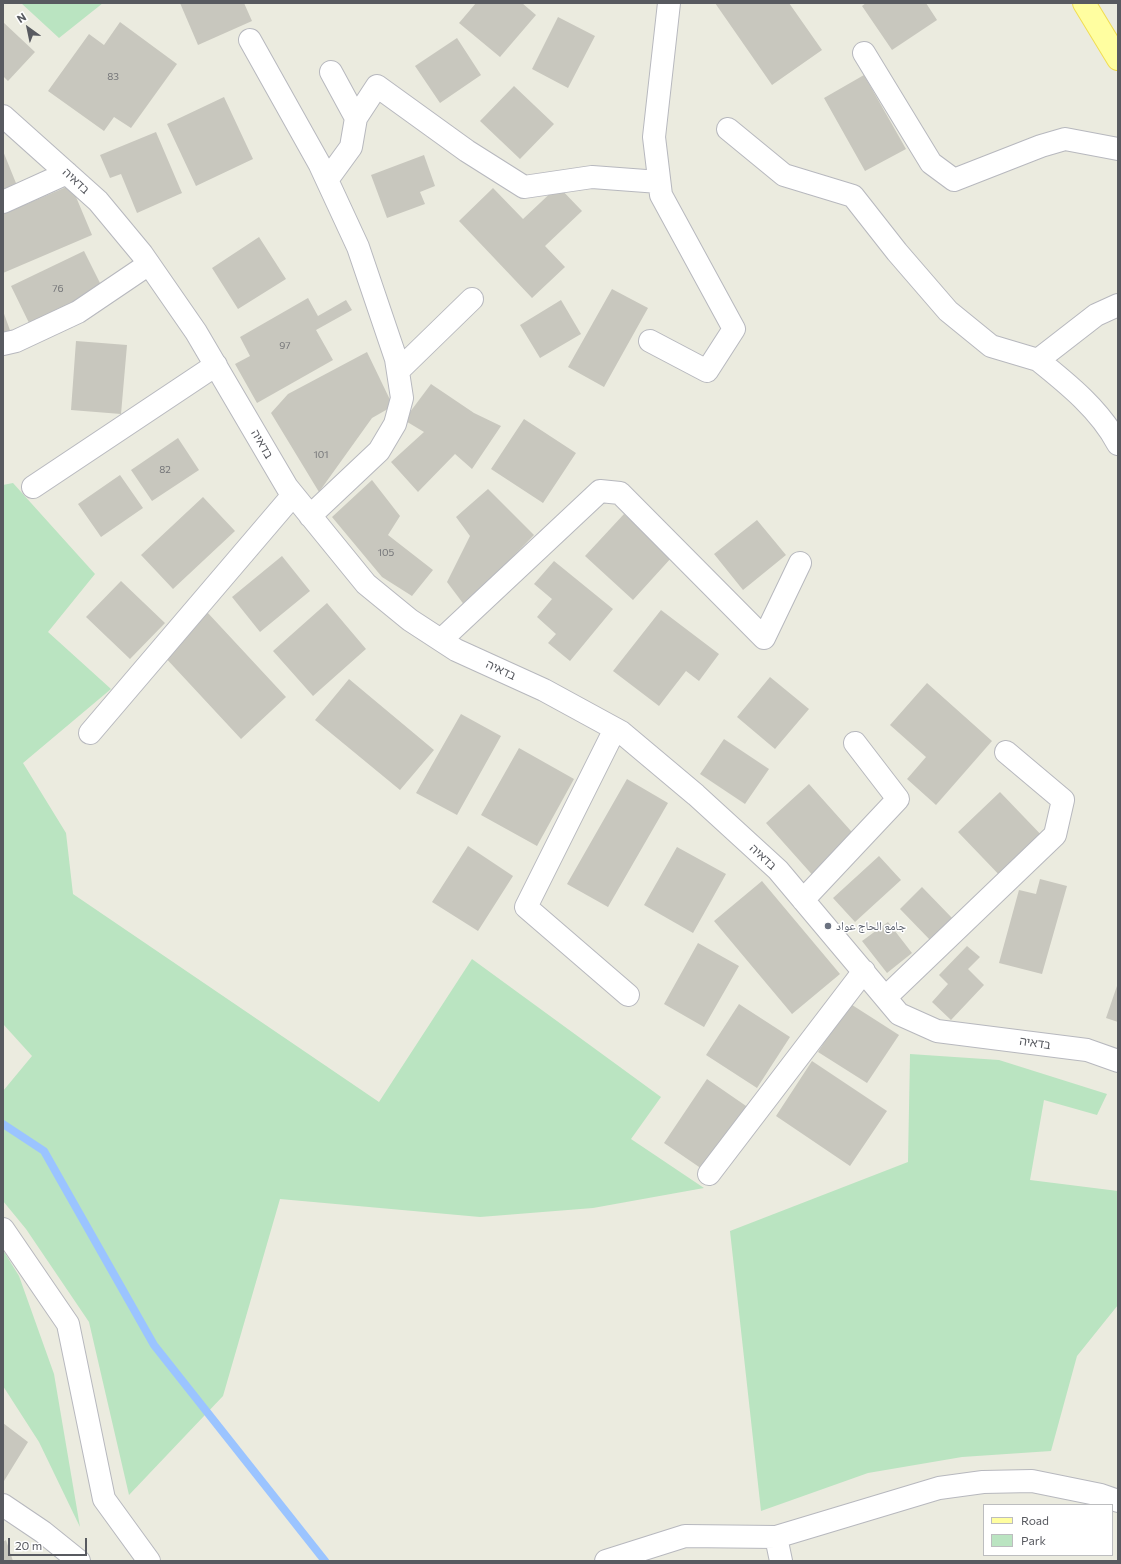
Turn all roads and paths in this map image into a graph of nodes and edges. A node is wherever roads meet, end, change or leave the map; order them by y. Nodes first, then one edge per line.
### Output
1 (669, 3) edge
2 (1084, 3) edge
3 (250, 40) dead end
4 (864, 54) dead end
5 (1118, 59) edge
6 (331, 72) dead end
7 (3, 116) edge
8 (356, 118) junction
9 (728, 129) dead end
10 (1118, 149) edge
11 (67, 173) junction
12 (327, 180) junction
13 (659, 182) junction
14 (3, 202) edge
15 (149, 264) junction
16 (472, 299) dead end
17 (1118, 305) edge
18 (650, 341) dead end
19 (3, 344) edge
20 (1038, 360) junction
21 (216, 365) junction
22 (398, 371) junction
23 (1118, 444) edge
24 (33, 487) dead end
25 (293, 495) junction
26 (310, 516) junction
27 (800, 563) dead end
28 (441, 640) junction
29 (615, 729) junction
30 (90, 733) dead end
31 (855, 743) dead end
32 (1006, 752) dead end
33 (803, 900) junction
34 (864, 971) junction
35 (628, 995) dead end
36 (886, 997) junction
37 (1118, 1061) edge
38 (709, 1174) dead end
39 (3, 1230) edge
40 (1118, 1501) edge
41 (3, 1505) edge
42 (776, 1537) junction
43 (79, 1561) edge
44 (149, 1561) edge
45 (606, 1561) edge
46 (781, 1561) edge

1 - 13 street
2 - 5 main road
3 - 12 street
4 - 10 street
6 - 8 street
7 - 11 street, בדאיה
8 - 12 street
8 - 13 street
9 - 20 street
11 - 14 street
11 - 15 street, בדאיה
12 - 22 street
13 - 18 street
15 - 19 street
15 - 21 street, בדאיה
16 - 22 street
17 - 20 street
20 - 23 street
21 - 24 street
21 - 25 street, בדאיה
22 - 26 street
25 - 26 street, בדאיה
25 - 30 street
26 - 28 street, בדאיה
27 - 28 street
28 - 29 street, בדאיה
29 - 33 street, בדאיה
29 - 35 street
31 - 33 street
32 - 36 street
33 - 34 street, בדאיה
34 - 36 street, בדאיה
34 - 38 street
36 - 37 street, בדאיה
39 - 44 street
40 - 42 street
41 - 43 street
42 - 45 street
42 - 46 street

